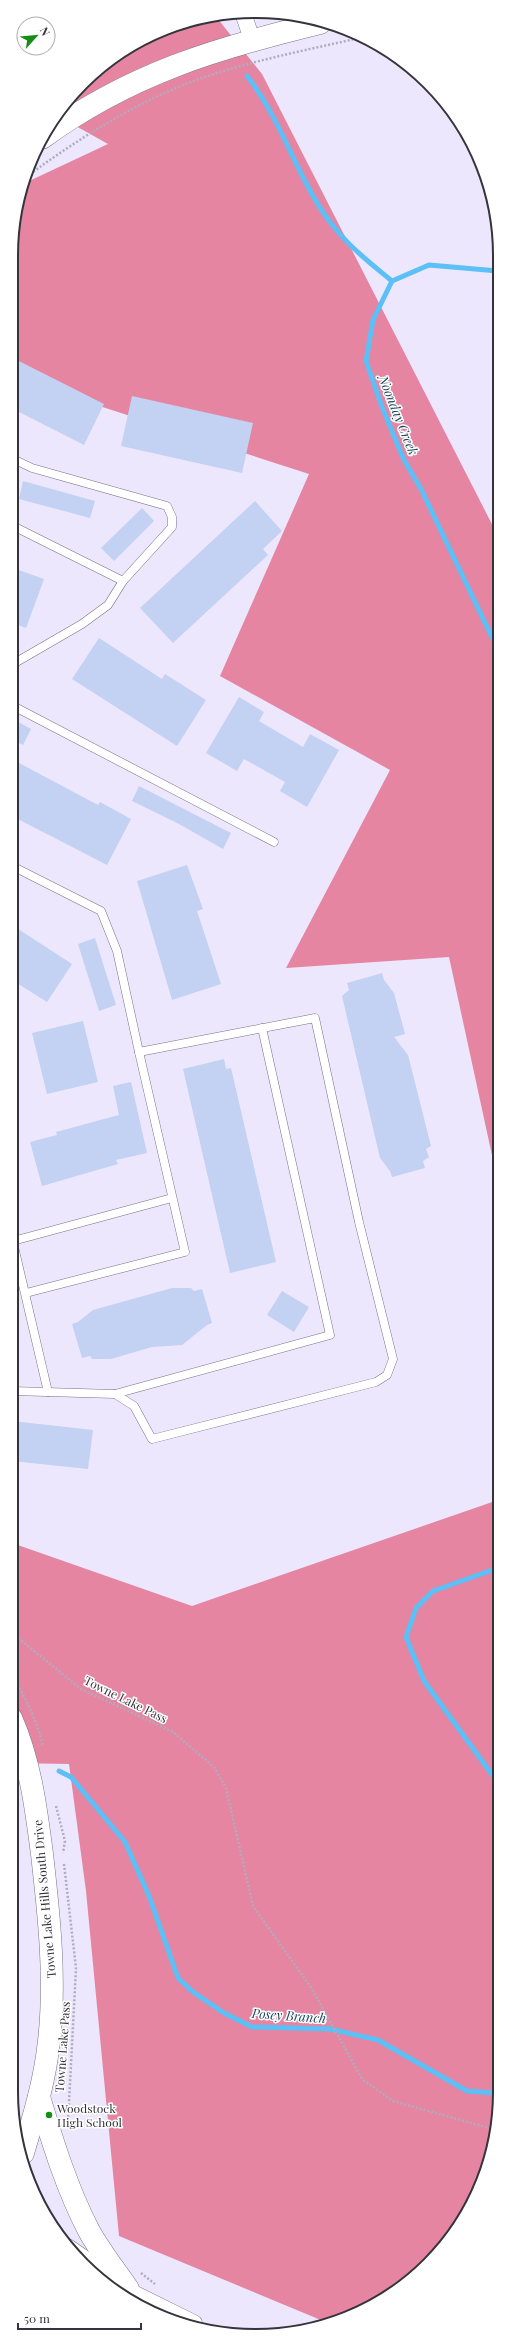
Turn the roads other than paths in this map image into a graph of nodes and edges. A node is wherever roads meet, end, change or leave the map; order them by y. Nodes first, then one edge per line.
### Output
1 (245, 19) edge
2 (312, 25) edge
3 (252, 39) junction
4 (55, 130) edge
5 (18, 461) edge
6 (18, 528) edge
7 (123, 581) junction
8 (18, 661) edge
9 (18, 709) edge
10 (274, 842) dead end
11 (18, 869) edge
12 (262, 1028) junction
13 (139, 1052) junction
14 (172, 1198) junction
15 (18, 1238) edge
16 (18, 1263) edge
17 (26, 1293) junction
18 (18, 1391) edge
19 (48, 1392) junction
20 (115, 1394) junction
21 (18, 1735) edge
22 (40, 2095) junction
23 (20, 2124) edge
24 (25, 2147) edge
25 (89, 2260) edge
26 (126, 2281) edge
27 (181, 2317) edge

1 - 3 street
2 - 3 street
3 - 4 street
5 - 7 lane
6 - 7 lane
7 - 8 lane
9 - 10 lane
11 - 13 lane
12 - 13 lane
12 - 20 lane
12 - 20 lane
13 - 14 lane
14 - 15 lane
14 - 17 lane
16 - 17 lane
17 - 19 lane
18 - 19 lane
19 - 20 lane
21 - 22 street, Towne Lake Hills South Drive
22 - 23 street
22 - 24 street, Towne Lake Hills South Drive
22 - 26 street
25 - 26 street
26 - 27 street

